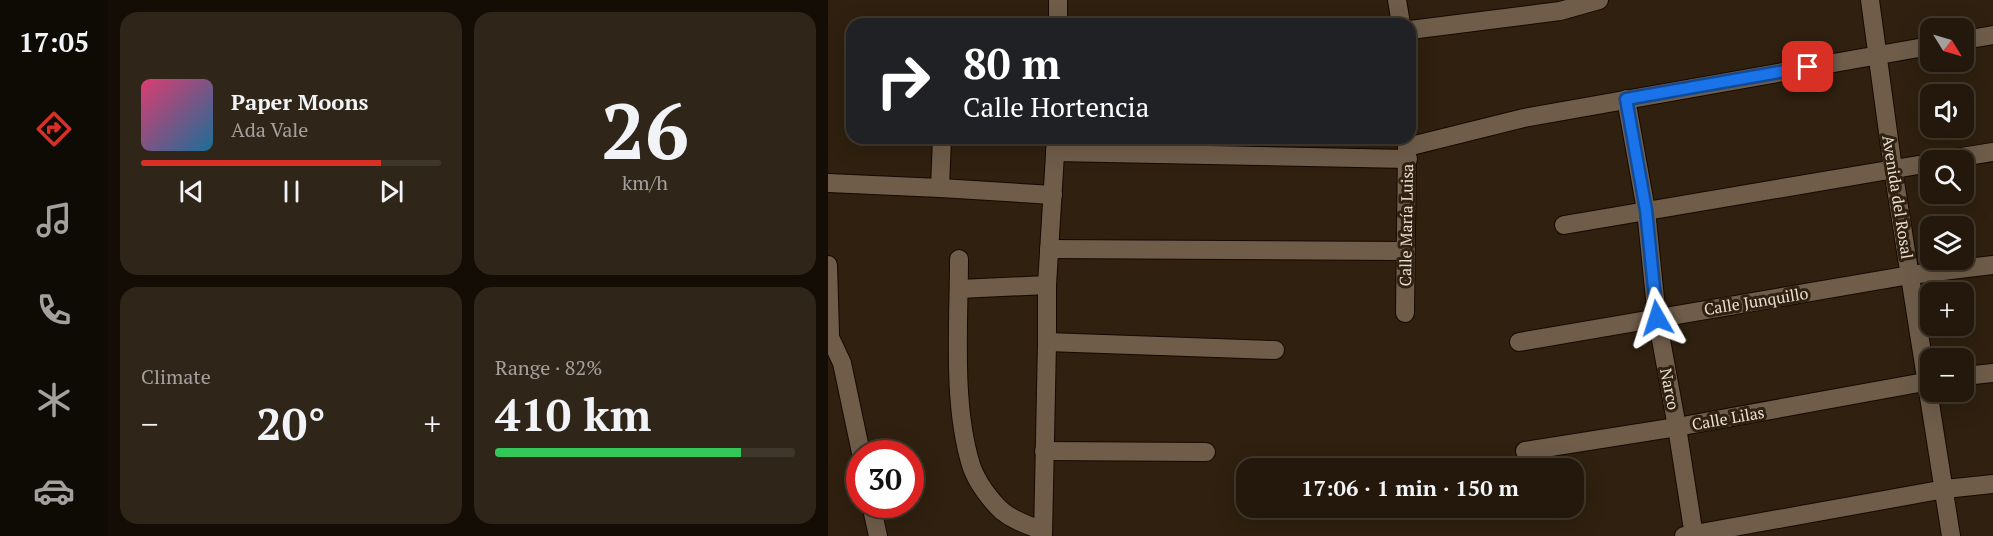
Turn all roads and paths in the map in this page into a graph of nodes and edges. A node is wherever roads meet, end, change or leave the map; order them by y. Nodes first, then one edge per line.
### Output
1 (1058, 0) edge
2 (1396, 0) edge
3 (1599, 0) edge
4 (1870, 0) edge
5 (1058, 18) edge
6 (1400, 18) edge
7 (1416, 29) edge
8 (1993, 36) edge
9 (1974, 39) edge
10 (1920, 48) edge
11 (1876, 55) junction
12 (1626, 99) junction
13 (942, 144) edge
14 (1055, 145) edge
15 (1407, 148) edge
16 (1993, 152) edge
17 (1974, 155) edge
18 (1920, 165) edge
19 (1893, 169) junction
20 (828, 183) edge
21 (940, 188) junction
22 (1053, 195) junction
23 (1646, 210) junction
24 (1563, 225) dead end
25 (1049, 249) junction
26 (1404, 251) junction
27 (959, 259) dead end
28 (828, 265) edge
29 (1993, 265) edge
30 (1910, 275) junction
31 (1047, 285) junction
32 (958, 289) junction
33 (1405, 313) dead end
34 (1657, 318) junction
35 (829, 335) edge
36 (1047, 342) junction
37 (1519, 342) dead end
38 (1923, 348) edge
39 (1275, 350) dead end
40 (1993, 372) edge
41 (1974, 375) edge
42 (1920, 383) edge
43 (1932, 402) edge
44 (1677, 427) junction
45 (858, 440) edge
46 (1044, 451) junction
47 (1525, 451) dead end
48 (1206, 452) dead end
49 (1993, 484) edge
50 (1945, 489) junction
51 (874, 518) edge
52 (1043, 533) edge
53 (1690, 535) edge
54 (878, 536) edge
55 (1951, 536) edge

1 - 5 street
2 - 6 street
3 - 7 street
4 - 11 street, Avenida del Rosal
8 - 9 street
10 - 11 street
11 - 12 street
11 - 19 street, Avenida del Rosal
12 - 15 street
12 - 23 street, Narco
13 - 21 street
14 - 15 street
14 - 22 street
15 - 26 street, Calle María Luisa
16 - 17 street
18 - 19 street
19 - 23 street
19 - 30 street, Avenida del Rosal
20 - 21 street
21 - 22 street
22 - 25 street
23 - 24 street
23 - 34 street, Narco
25 - 26 street
25 - 31 street
26 - 33 street, Calle María Luisa
27 - 32 street
28 - 35 street
29 - 30 street, Calle Junquillo
30 - 34 street, Calle Junquillo
30 - 38 street, Avenida del Rosal
31 - 32 street
31 - 36 street
32 - 52 street
34 - 37 street, Calle Junquillo
34 - 44 street, Narco
35 - 45 street
36 - 39 street
36 - 46 street
40 - 41 street
42 - 44 street, Calle Lilas
43 - 50 street, Avenida del Rosal
44 - 47 street, Calle Lilas
44 - 53 street, Narco
46 - 48 street
46 - 52 street
49 - 50 street
50 - 53 street
50 - 55 street, Avenida del Rosal
51 - 54 street

